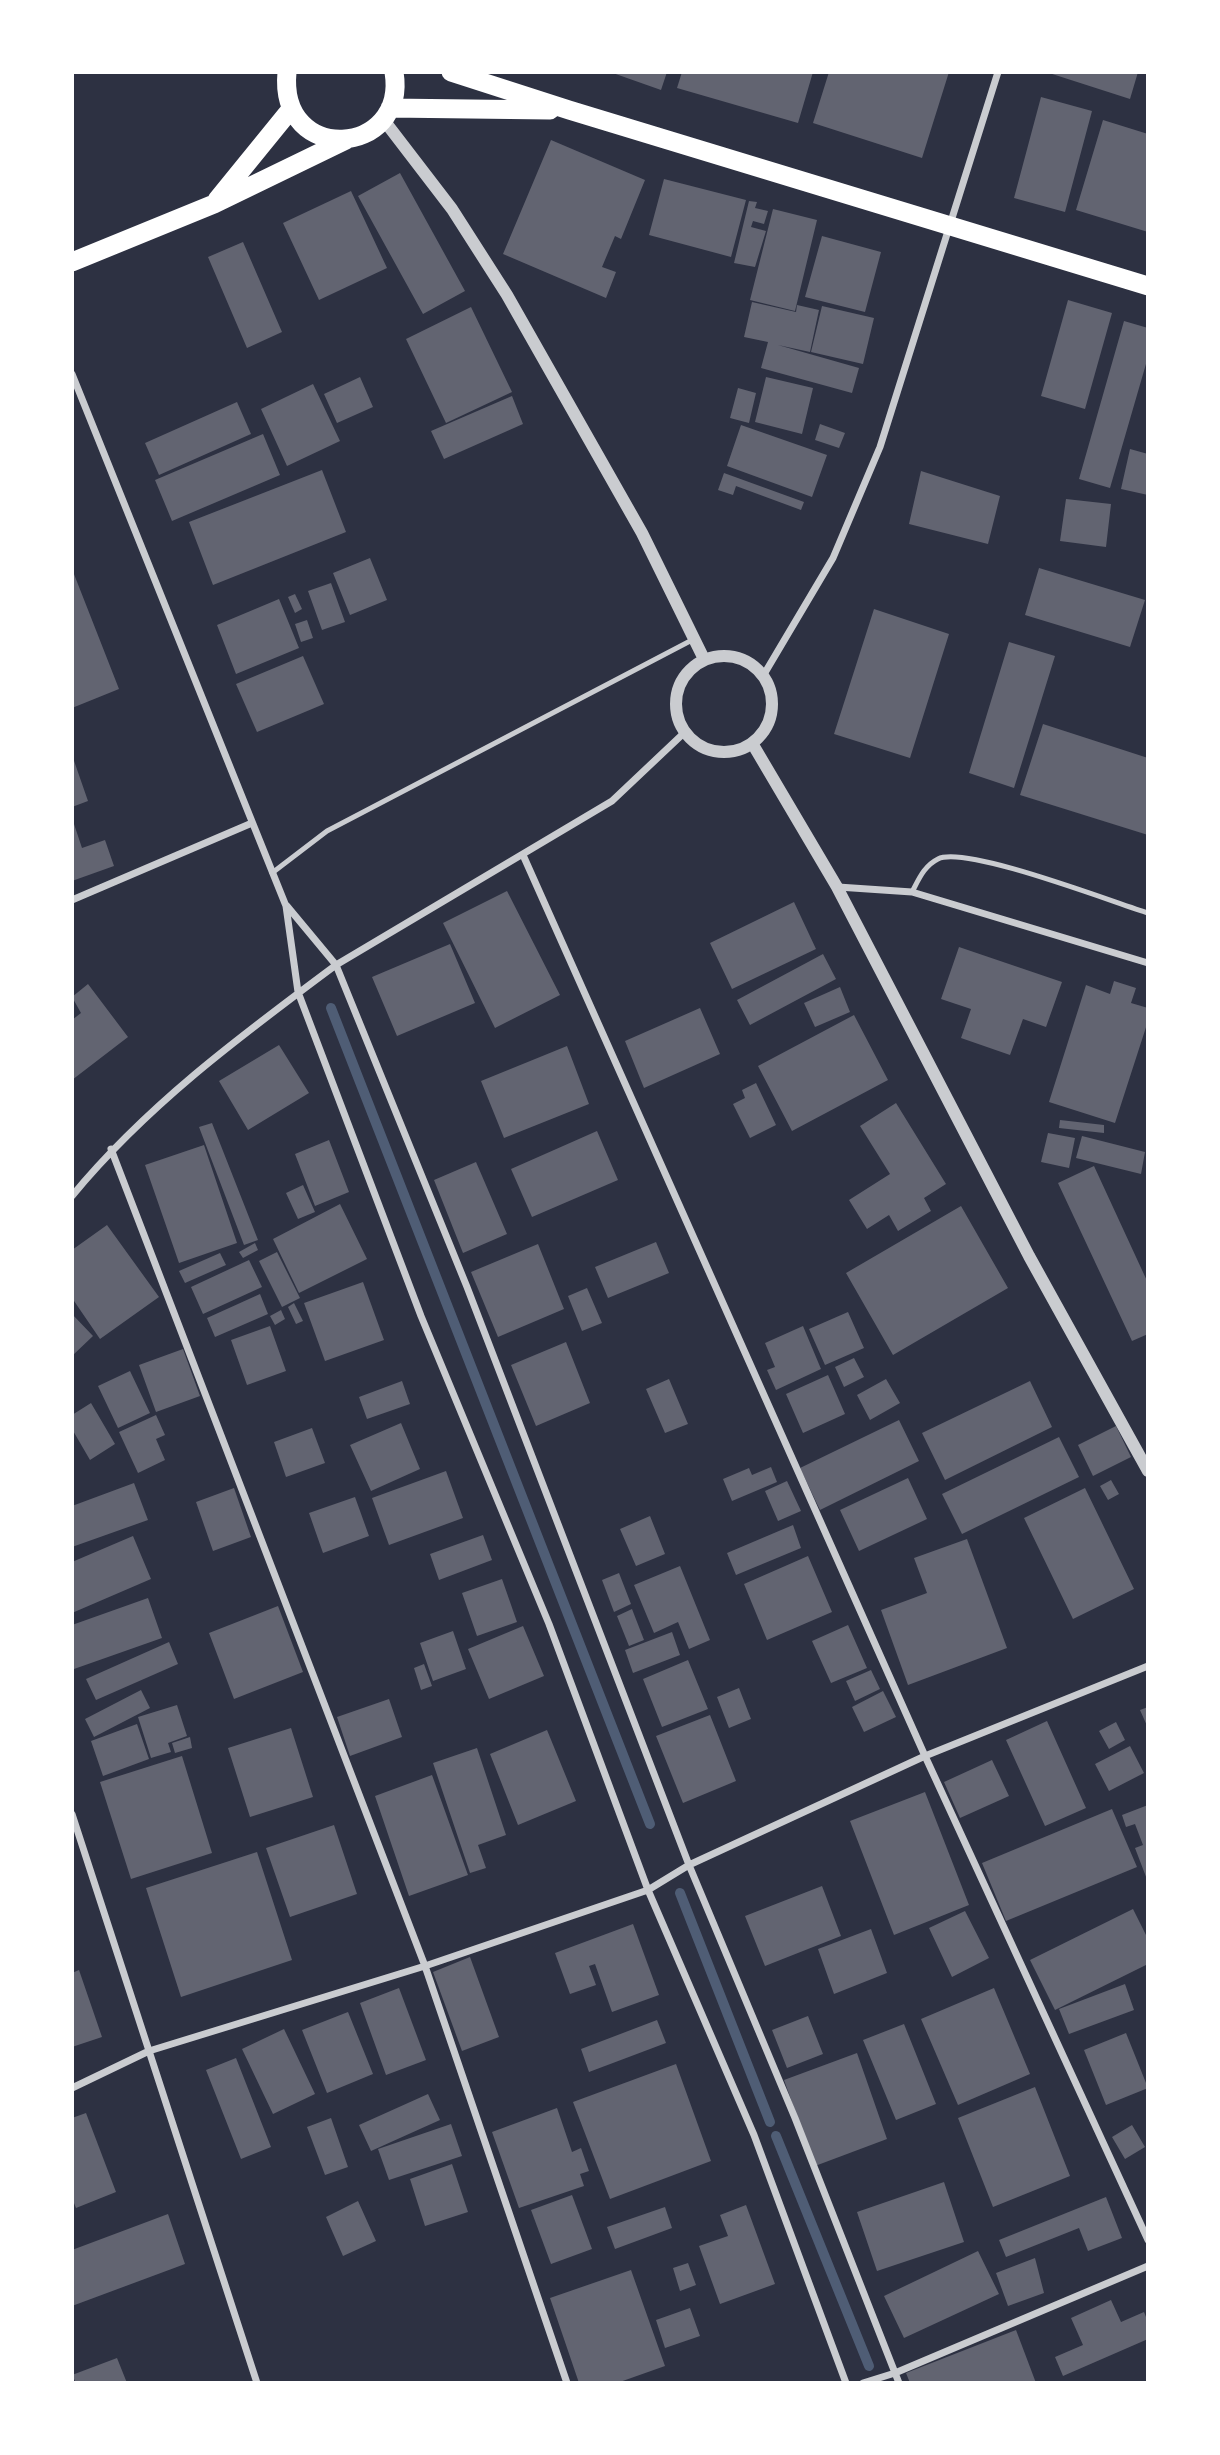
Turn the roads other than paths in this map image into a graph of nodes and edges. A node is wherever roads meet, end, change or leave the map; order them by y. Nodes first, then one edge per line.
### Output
1 (287, 72) edge
2 (394, 72) edge
3 (451, 72) edge
4 (998, 72) edge
5 (291, 109) junction
6 (569, 110) junction
7 (387, 114) junction
8 (346, 140) junction
9 (214, 204) junction
10 (949, 226) junction
11 (72, 262) edge
12 (1148, 286) edge
13 (72, 374) edge
14 (694, 639) junction
15 (704, 659) junction
16 (763, 677) junction
17 (685, 732) junction
18 (752, 743) junction
19 (252, 823) junction
20 (523, 855) junction
21 (272, 873) junction
22 (837, 887) junction
23 (912, 892) junction
24 (72, 900) edge
25 (286, 906) junction
26 (1148, 913) edge
27 (1148, 963) edge
28 (336, 965) junction
29 (298, 992) junction
30 (111, 1149) junction
31 (72, 1196) edge
32 (1148, 1471) edge
33 (1148, 1666) edge
34 (925, 1756) junction
35 (72, 1814) edge
36 (689, 1865) junction
37 (648, 1890) junction
38 (425, 1966) junction
39 (149, 2052) junction
40 (72, 2088) edge
41 (1148, 2241) edge
42 (1148, 2266) edge
43 (895, 2373) junction
44 (257, 2383) edge
45 (567, 2383) edge
46 (846, 2383) edge
47 (863, 2383) edge
48 (899, 2383) edge

1 - 5 highway
2 - 7 highway
3 - 6 highway
4 - 10 street
5 - 8 highway
5 - 9 highway
6 - 7 highway
6 - 10 highway
7 - 8 highway
7 - 14 street
8 - 9 highway
9 - 11 highway
10 - 12 highway
10 - 16 street
13 - 19 street
14 - 15 street
14 - 21 lane
15 - 16 street
15 - 17 street
16 - 18 street
17 - 18 street
17 - 20 street
18 - 22 street
19 - 21 street
19 - 24 street
20 - 28 street
20 - 34 street
21 - 25 street
22 - 23 street
22 - 32 street
23 - 26 lane
23 - 27 street
25 - 28 street
25 - 29 street
28 - 29 street
28 - 36 street
29 - 30 street
29 - 37 street
30 - 31 street
30 - 38 street
33 - 34 street
34 - 36 street
34 - 41 street
35 - 39 street
36 - 37 street
36 - 43 street
37 - 38 street
37 - 46 street
38 - 39 street
38 - 45 street
39 - 40 street
39 - 44 street
42 - 43 street
43 - 47 street
43 - 48 street

